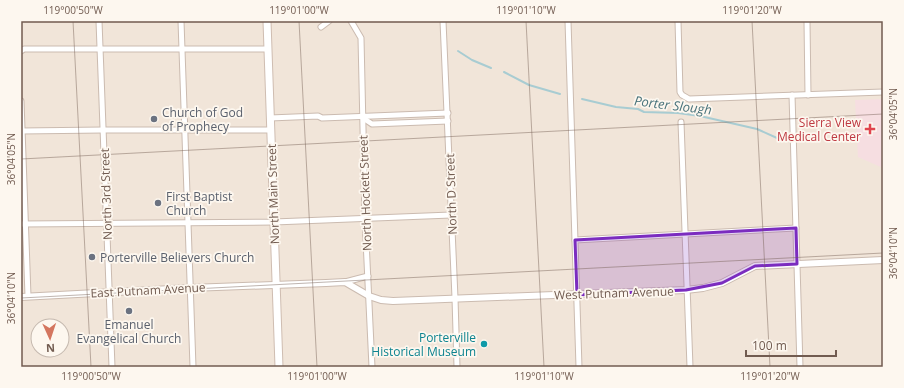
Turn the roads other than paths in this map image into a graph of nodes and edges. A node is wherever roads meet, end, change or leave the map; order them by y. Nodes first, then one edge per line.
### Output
1 (100, 21) edge
2 (181, 21) edge
3 (267, 21) edge
4 (329, 21) edge
5 (351, 21) edge
6 (443, 21) edge
7 (568, 21) edge
8 (678, 21) edge
9 (807, 21) edge
10 (321, 28) dead end
11 (100, 49) junction
12 (182, 49) junction
13 (268, 49) junction
14 (21, 51) edge
15 (883, 92) edge
16 (792, 95) junction
17 (808, 95) junction
18 (21, 101) edge
19 (448, 113) junction
20 (270, 118) junction
21 (363, 118) junction
22 (448, 121) junction
23 (681, 122) dead end
24 (103, 130) junction
25 (184, 130) junction
26 (271, 130) junction
27 (22, 131) edge
28 (451, 215) junction
29 (365, 219) junction
30 (274, 222) junction
31 (108, 223) junction
32 (188, 223) junction
33 (23, 224) edge
34 (796, 228) junction
35 (684, 235) junction
36 (575, 240) junction
37 (883, 260) edge
38 (797, 264) junction
39 (368, 276) junction
40 (344, 282) junction
41 (276, 284) junction
42 (190, 288) junction
43 (686, 290) junction
44 (110, 293) junction
45 (577, 295) junction
46 (28, 296) junction
47 (369, 296) junction
48 (21, 297) edge
49 (455, 298) junction
50 (112, 367) edge
51 (193, 367) edge
52 (279, 367) edge
53 (372, 367) edge
54 (457, 367) edge
55 (579, 367) edge
56 (690, 367) edge
57 (800, 367) edge

1 - 11 street, North 3rd Street
2 - 12 street
3 - 13 main road, North Main Street
4 - 10 street
5 - 21 street, North Hockett Street
6 - 19 street, North D Street
7 - 36 street
8 - 16 street
9 - 17 street
11 - 12 street
11 - 14 street
11 - 24 street, North 3rd Street
12 - 13 street
12 - 25 street
13 - 20 main road, North Main Street
15 - 17 street
16 - 17 street
16 - 34 street
18 - 27 street
19 - 21 street
19 - 22 street, North D Street
20 - 21 street
20 - 26 main road, North Main Street
21 - 22 street
21 - 29 street, North Hockett Street
22 - 28 street, North D Street
23 - 35 street
24 - 25 street
24 - 27 street
24 - 31 street, North 3rd Street
25 - 26 street
25 - 32 street
26 - 30 main road, North Main Street
27 - 33 street
28 - 29 street
28 - 49 street, North D Street
29 - 30 street
29 - 39 street, North Hockett Street
30 - 32 street
30 - 41 main road, North Main Street
31 - 32 street
31 - 33 street
31 - 44 street, North 3rd Street
32 - 42 street
33 - 46 street
34 - 35 street
34 - 38 street
35 - 36 street
35 - 43 street
36 - 45 street
37 - 38 street, West Putnam Avenue
38 - 43 street, West Putnam Avenue
38 - 57 street
39 - 40 street
39 - 47 street, North Hockett Street
40 - 41 street
40 - 47 street, West Putnam Avenue
41 - 42 street, East Putnam Avenue
41 - 52 main road, North Main Street
42 - 44 street, East Putnam Avenue
42 - 51 street
43 - 45 street, West Putnam Avenue
43 - 56 street
44 - 46 street, East Putnam Avenue
44 - 50 street, North 3rd Street
45 - 49 street, West Putnam Avenue
45 - 55 street
46 - 48 street, East Putnam Avenue
47 - 49 street, West Putnam Avenue
47 - 53 street, North Hockett Street
49 - 54 street, North D Street

